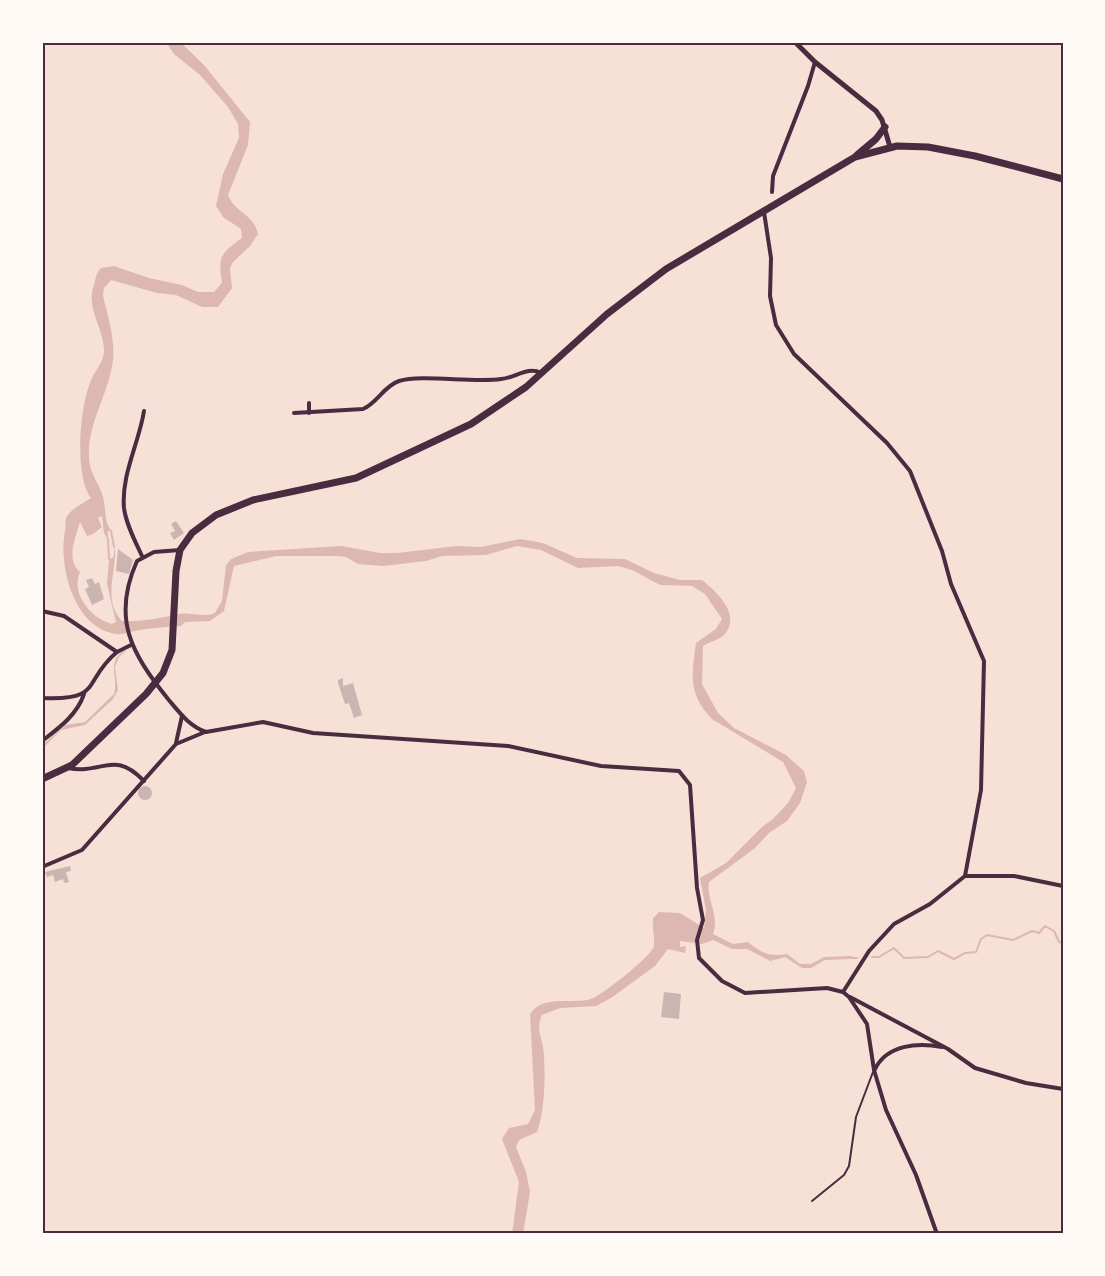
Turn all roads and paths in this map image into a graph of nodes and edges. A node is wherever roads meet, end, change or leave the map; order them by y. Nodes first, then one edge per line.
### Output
1 (795, 42) edge
2 (815, 62) junction
3 (885, 127) junction
4 (890, 147) junction
5 (855, 157) junction
6 (1063, 179) edge
7 (772, 192) dead end
8 (763, 211) junction
9 (541, 373) junction
10 (309, 403) dead end
11 (144, 411) dead end
12 (294, 413) dead end
13 (309, 413) junction
14 (180, 550) junction
15 (142, 556) junction
16 (42, 611) edge
17 (131, 645) junction
18 (117, 652) junction
19 (155, 684) junction
20 (85, 693) junction
21 (42, 698) edge
22 (182, 716) junction
23 (206, 732) junction
24 (42, 741) edge
25 (176, 744) junction
26 (68, 768) junction
27 (42, 779) edge
28 (144, 782) junction
29 (42, 867) edge
30 (964, 876) junction
31 (1063, 886) edge
32 (843, 992) junction
33 (849, 997) junction
34 (948, 1049) junction
35 (874, 1070) junction
36 (1063, 1089) edge
37 (812, 1201) dead end
38 (937, 1234) edge

1 - 2 main road
2 - 3 main road
2 - 7 street
3 - 4 main road
3 - 5 highway
4 - 5 highway
4 - 6 highway
5 - 8 highway
8 - 9 highway
8 - 30 street
9 - 13 street
9 - 14 highway
10 - 13 street
11 - 15 street
12 - 13 street
14 - 15 street
14 - 19 highway
15 - 17 street
16 - 18 street
17 - 18 street
17 - 19 street
18 - 20 street
19 - 22 street
19 - 26 highway
20 - 21 street
20 - 24 street
22 - 23 street
22 - 25 street
23 - 25 street
23 - 32 street
25 - 28 street
26 - 27 highway
26 - 28 street
28 - 29 street
30 - 31 street
30 - 32 street
32 - 33 street
33 - 34 street
33 - 35 street
34 - 35 street
34 - 36 street
35 - 37 lane
35 - 38 street

